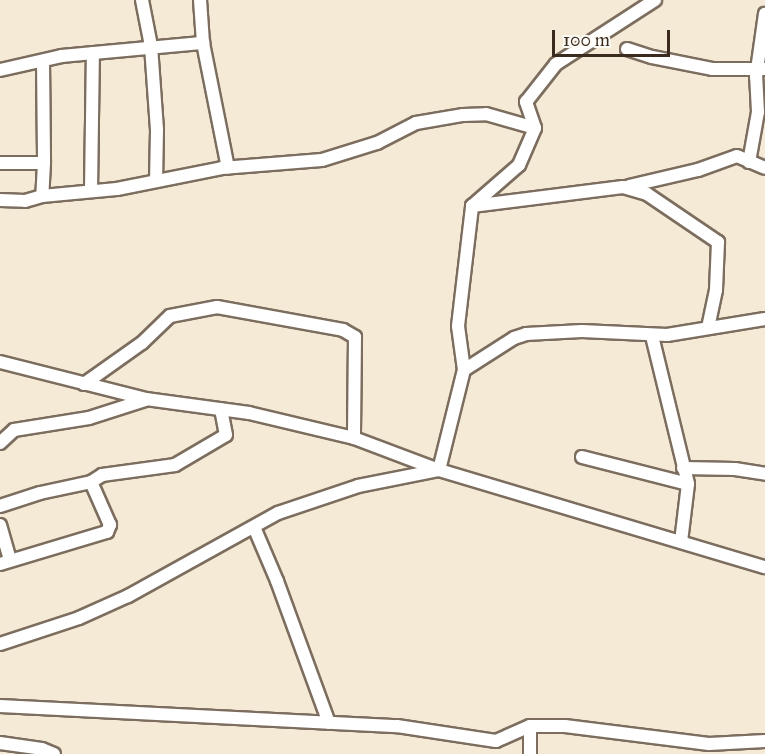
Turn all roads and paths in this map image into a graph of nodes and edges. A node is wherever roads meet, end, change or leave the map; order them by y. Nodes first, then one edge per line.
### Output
1 (142, 0) edge
2 (200, 0) edge
3 (655, 0) edge
4 (765, 14) edge
5 (203, 43) junction
6 (151, 46) junction
7 (627, 49) dead end
8 (93, 53) junction
9 (43, 61) junction
10 (761, 69) edge
11 (0, 70) edge
12 (761, 118) edge
13 (535, 128) junction
14 (749, 162) junction
15 (0, 163) edge
16 (44, 163) junction
17 (228, 168) junction
18 (765, 168) edge
19 (156, 181) junction
20 (620, 187) junction
21 (91, 191) junction
22 (42, 196) junction
23 (0, 200) edge
24 (472, 206) junction
25 (765, 319) edge
26 (708, 327) junction
27 (652, 336) junction
28 (0, 362) edge
29 (464, 370) junction
30 (84, 384) junction
31 (146, 399) junction
32 (220, 409) junction
33 (354, 438) junction
34 (0, 443) edge
35 (582, 457) dead end
36 (683, 468) junction
37 (439, 470) junction
38 (765, 474) edge
39 (91, 482) junction
40 (688, 484) junction
41 (0, 506) edge
42 (0, 525) edge
43 (254, 527) junction
44 (681, 542) junction
45 (5, 562) edge
46 (765, 567) edge
47 (0, 644) edge
48 (0, 706) edge
49 (329, 723) junction
50 (530, 726) junction
51 (765, 741) edge
52 (8, 747) edge
53 (54, 754) edge
54 (530, 754) edge

1 - 6 street
2 - 5 street
3 - 13 street
4 - 10 street
5 - 6 street
5 - 17 street
6 - 8 street
6 - 19 street
7 - 10 street
8 - 9 street
8 - 21 street
9 - 11 street
9 - 16 street
10 - 12 street
12 - 14 street
13 - 17 street
13 - 24 street
14 - 18 street
14 - 20 street
15 - 16 street
16 - 22 street
17 - 19 street
19 - 21 street
20 - 24 street
20 - 26 street
21 - 22 street
22 - 23 street
24 - 29 street
25 - 26 street
26 - 27 street
27 - 29 street
27 - 36 street
28 - 30 street
29 - 37 street
30 - 31 street
30 - 33 street
31 - 32 street
31 - 34 street
32 - 33 street
32 - 39 street
33 - 37 street
35 - 40 street
36 - 38 street
36 - 40 street
37 - 43 street
37 - 44 street
39 - 41 street
39 - 45 street
40 - 44 street
42 - 45 street
43 - 47 street
43 - 49 street
44 - 46 street
48 - 49 street
49 - 50 street
50 - 51 street
50 - 54 street
52 - 53 street

